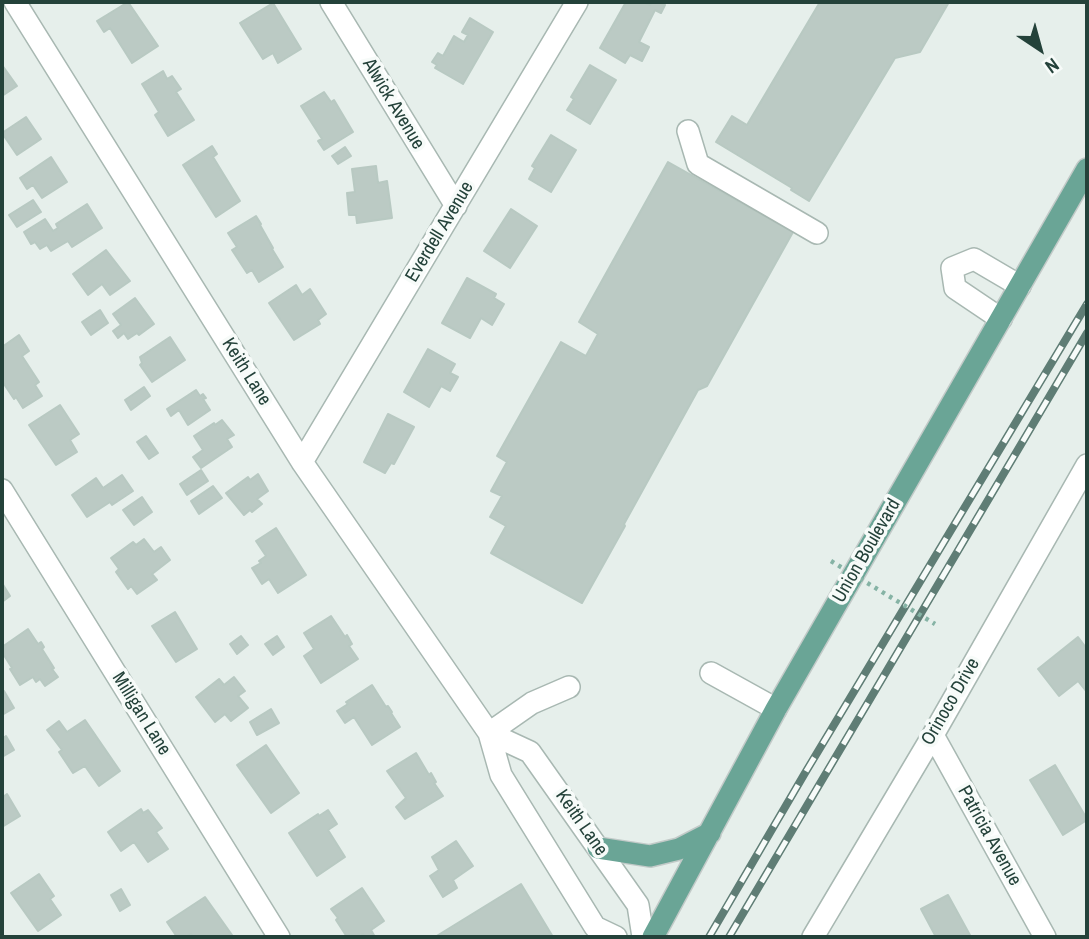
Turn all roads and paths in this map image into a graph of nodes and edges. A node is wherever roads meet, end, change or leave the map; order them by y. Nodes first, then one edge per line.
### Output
1 (15, 2) edge
2 (331, 2) edge
3 (577, 2) edge
4 (688, 131) dead end
5 (1087, 169) edge
6 (456, 206) junction
7 (817, 233) dead end
8 (1020, 286) junction
9 (1001, 319) junction
10 (302, 462) junction
11 (1087, 465) edge
12 (2, 490) edge
13 (831, 561) dead end
14 (935, 624) dead end
15 (711, 673) dead end
16 (569, 687) dead end
17 (776, 709) junction
18 (489, 733) junction
19 (933, 735) junction
20 (710, 833) junction
21 (598, 848) junction
22 (592, 932) edge
23 (279, 937) edge
24 (616, 937) edge
25 (643, 937) edge
26 (653, 937) edge
27 (813, 937) edge
28 (1045, 937) edge

1 - 10 street, Keith Lane
2 - 6 street, Alwick Avenue
3 - 6 street, Everdell Avenue
4 - 7 street
5 - 8 main road, Union Boulevard
6 - 10 street, Everdell Avenue
8 - 9 main road, Union Boulevard
8 - 9 street
9 - 17 main road, Union Boulevard
10 - 18 street, Keith Lane
11 - 19 street, Orinoco Drive
12 - 23 street, Milligan Lane
13 - 14 path, bridge
15 - 17 street
16 - 18 street
17 - 20 main road, Union Boulevard
18 - 21 street, Keith Lane
18 - 22 street, Keith Lane
19 - 27 street, Orinoco Drive
19 - 28 street, Patricia Avenue
20 - 21 main road
20 - 26 main road, Union Boulevard
21 - 25 street, Keith Lane
22 - 24 street, Keith Lane

